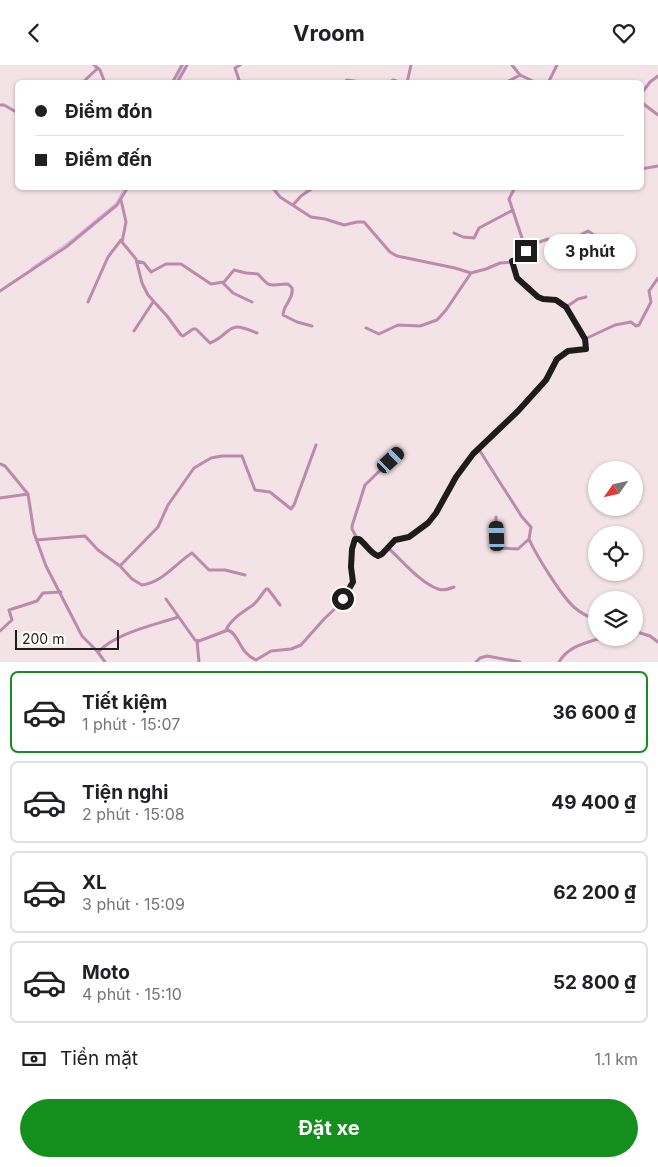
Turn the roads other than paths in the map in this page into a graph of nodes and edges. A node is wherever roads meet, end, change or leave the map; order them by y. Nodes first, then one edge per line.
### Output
1 (182, 65) edge
2 (187, 65) edge
3 (240, 65) edge
4 (411, 65) edge
5 (512, 65) edge
6 (557, 65) edge
7 (96, 66) edge
8 (520, 75) junction
9 (658, 76) edge
10 (84, 80) edge
11 (103, 80) edge
12 (174, 80) edge
13 (179, 80) edge
14 (239, 80) edge
15 (408, 80) edge
16 (511, 80) edge
17 (531, 80) edge
18 (550, 80) edge
19 (644, 90) edge
20 (644, 104) edge
21 (0, 105) edge
22 (15, 111) edge
23 (658, 115) edge
24 (658, 166) edge
25 (644, 168) edge
26 (126, 190) edge
27 (274, 190) edge
28 (310, 190) edge
29 (513, 190) edge
30 (121, 200) junction
31 (293, 205) junction
32 (513, 210) junction
33 (454, 233) dead end
34 (122, 240) junction
35 (525, 247) junction
36 (136, 261) junction
37 (512, 261) junction
38 (593, 263) dead end
39 (471, 273) junction
40 (658, 279) edge
41 (222, 283) junction
42 (0, 291) edge
43 (586, 297) dead end
44 (88, 302) dead end
45 (153, 302) junction
46 (252, 302) dead end
47 (566, 307) junction
48 (312, 326) dead end
49 (366, 328) dead end
50 (134, 331) dead end
51 (257, 333) dead end
52 (585, 339) junction
53 (316, 445) dead end
54 (478, 448) junction
55 (401, 450) dead end
56 (0, 464) edge
57 (28, 494) junction
58 (0, 498) edge
59 (496, 517) dead end
60 (357, 538) junction
61 (528, 539) junction
62 (36, 540) junction
63 (388, 547) junction
64 (120, 567) junction
65 (245, 575) dead end
66 (454, 587) dead end
67 (61, 592) junction
68 (166, 599) dead end
69 (280, 605) dead end
70 (588, 616) edge
71 (178, 617) junction
72 (226, 630) junction
73 (0, 631) edge
74 (643, 634) edge
75 (197, 641) junction
76 (588, 642) edge
77 (658, 642) edge
78 (98, 652) junction
79 (105, 662) edge
80 (199, 662) edge
81 (476, 662) edge
82 (520, 662) edge
83 (559, 662) edge

1 - 12 street
2 - 13 street
3 - 14 street
4 - 15 street
5 - 8 street
6 - 18 street
7 - 10 street
7 - 11 street
8 - 16 street
8 - 17 street
9 - 19 street
20 - 23 street
21 - 22 street
24 - 25 street
26 - 30 street
27 - 31 street
28 - 31 street
29 - 32 street
30 - 34 street
30 - 42 street
31 - 39 street
32 - 33 street
32 - 35 street
34 - 36 street
34 - 44 street
35 - 37 street
35 - 38 street
36 - 41 street
36 - 45 street
37 - 39 street
37 - 47 street
39 - 49 street
40 - 52 street
41 - 46 street
41 - 48 street
43 - 47 street
45 - 50 street
45 - 51 street
47 - 52 street
52 - 54 street
53 - 64 street
54 - 61 street
54 - 63 street
55 - 60 street
56 - 57 street
57 - 58 street
57 - 62 street
59 - 61 street
60 - 63 street
60 - 72 street
61 - 70 street
62 - 64 street
62 - 67 street
63 - 66 street
64 - 65 street
67 - 73 street
67 - 78 street
68 - 71 street
69 - 72 street
71 - 75 street
71 - 78 street
72 - 75 street
74 - 77 street
75 - 80 street
76 - 83 street
78 - 79 street
81 - 82 street

